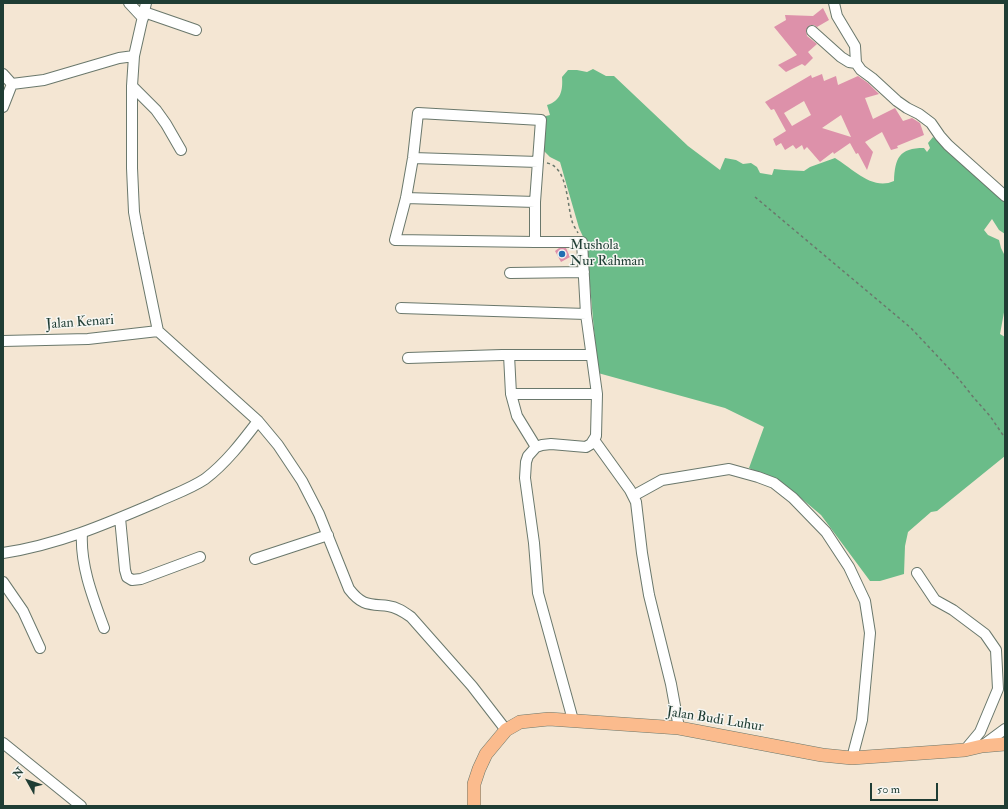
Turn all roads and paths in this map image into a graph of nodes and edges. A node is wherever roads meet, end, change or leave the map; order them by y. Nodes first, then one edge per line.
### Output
1 (129, 3) edge
2 (834, 3) edge
3 (144, 11) edge
4 (196, 30) dead end
5 (812, 31) dead end
6 (134, 56) junction
7 (856, 63) junction
8 (3, 74) edge
9 (12, 84) junction
10 (132, 86) junction
11 (3, 106) edge
12 (181, 150) dead end
13 (413, 158) junction
14 (538, 162) junction
15 (1005, 196) edge
16 (755, 197) dead end
17 (406, 198) junction
18 (535, 202) junction
19 (535, 242) junction
20 (582, 242) junction
21 (584, 272) junction
22 (510, 274) dead end
23 (402, 308) dead end
24 (586, 314) junction
25 (158, 331) junction
26 (3, 341) edge
27 (510, 355) junction
28 (591, 355) junction
29 (408, 358) dead end
30 (512, 394) junction
31 (597, 394) junction
32 (258, 422) junction
33 (1005, 438) edge
34 (594, 440) junction
35 (536, 447) junction
36 (633, 496) junction
37 (120, 518) junction
38 (82, 533) junction
39 (328, 535) junction
40 (3, 553) edge
41 (200, 557) dead end
42 (255, 559) dead end
43 (917, 574) dead end
44 (3, 582) edge
45 (104, 628) dead end
46 (40, 648) dead end
47 (573, 720) junction
48 (679, 728) junction
49 (1005, 729) edge
50 (506, 730) junction
51 (3, 743) edge
52 (1005, 744) edge
53 (982, 746) junction
54 (965, 750) junction
55 (852, 758) junction
56 (81, 806) edge
57 (474, 806) edge

1 - 3 street
2 - 7 street
3 - 4 street
3 - 6 street
5 - 7 street
6 - 9 street
6 - 10 street
7 - 15 street
8 - 9 street
9 - 11 street
10 - 12 street
10 - 25 street
13 - 14 street
13 - 14 street
13 - 17 street
14 - 18 street
14 - 20 path
16 - 33 path
17 - 18 street
17 - 19 street
18 - 19 street
19 - 20 street
20 - 21 street
21 - 22 street
21 - 24 street
23 - 24 street
24 - 28 street
25 - 26 street, Jalan Kenari
25 - 32 street
27 - 28 street
27 - 29 street
27 - 30 street
28 - 31 street
30 - 31 street
30 - 35 street
31 - 34 street
32 - 37 street
32 - 39 street
34 - 35 street
34 - 36 street
35 - 47 street
36 - 48 street
36 - 55 street
37 - 38 street
37 - 41 street
38 - 40 street
38 - 45 street
39 - 42 street
39 - 50 street
43 - 54 street
44 - 46 street
47 - 48 main road, Jalan Budi Luhur
47 - 50 main road, Jalan Budi Luhur
48 - 55 main road, Jalan Budi Luhur
49 - 53 street
50 - 57 main road, Jalan Budi Luhur
51 - 56 street
52 - 53 main road, Jalan Budi Luhur
53 - 54 main road, Jalan Budi Luhur
54 - 55 main road, Jalan Budi Luhur

